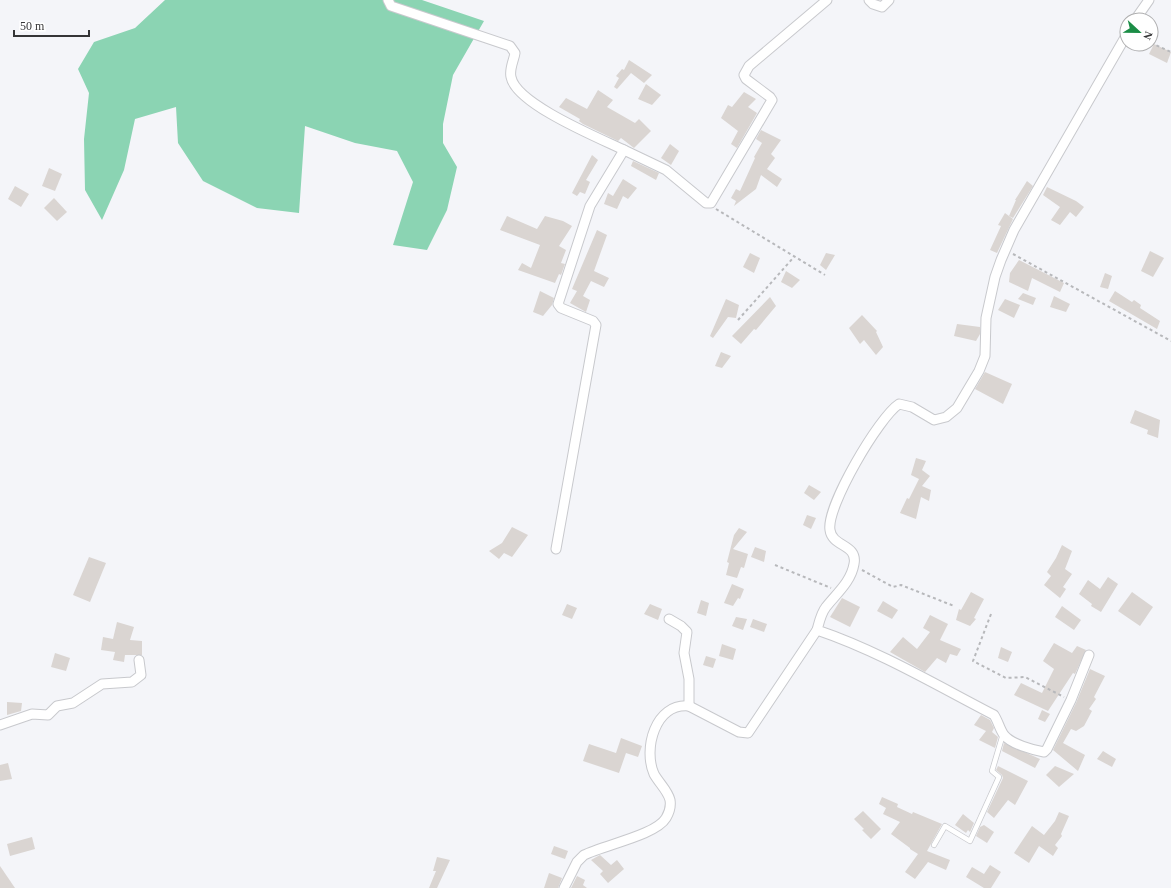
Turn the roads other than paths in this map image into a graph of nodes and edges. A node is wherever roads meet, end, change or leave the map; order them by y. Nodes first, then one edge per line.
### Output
1 (388, 0) edge
2 (827, 0) edge
3 (869, 0) edge
4 (890, 0) edge
5 (1149, 0) edge
6 (1141, 12) edge
7 (1119, 48) edge
8 (624, 150) junction
9 (556, 549) dead end
10 (669, 619) dead end
11 (817, 630) junction
12 (1090, 655) dead end
13 (140, 660) dead end
14 (689, 706) junction
15 (0, 725) edge
16 (1003, 734) junction
17 (934, 845) dead end
18 (564, 888) edge

1 - 8 street
2 - 8 street
3 - 4 street
5 - 6 street
7 - 11 street
8 - 9 street
10 - 14 street
11 - 14 street
11 - 16 street
12 - 16 street
13 - 15 street
14 - 18 street
16 - 17 lane

